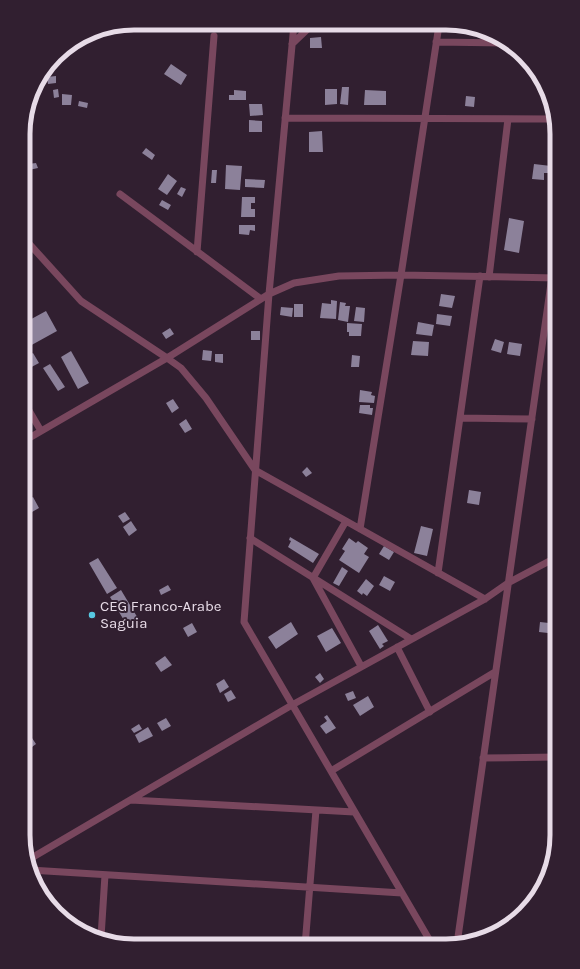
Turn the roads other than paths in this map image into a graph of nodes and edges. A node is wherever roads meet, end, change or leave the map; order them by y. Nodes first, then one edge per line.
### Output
1 (293, 30) edge
2 (307, 30) edge
3 (438, 30) edge
4 (214, 36) dead end
5 (436, 42) junction
6 (496, 43) edge
7 (292, 44) junction
8 (285, 118) junction
9 (425, 118) junction
10 (508, 119) junction
11 (549, 119) edge
12 (120, 194) dead end
13 (30, 245) edge
14 (197, 252) junction
15 (401, 275) junction
16 (480, 276) junction
17 (489, 276) junction
18 (550, 278) edge
19 (269, 294) junction
20 (261, 299) junction
21 (550, 304) edge
22 (167, 358) junction
23 (30, 412) edge
24 (460, 418) junction
25 (532, 419) junction
26 (41, 431) junction
27 (30, 437) edge
28 (255, 470) junction
29 (346, 521) junction
30 (360, 529) junction
31 (250, 538) junction
32 (550, 561) edge
33 (438, 573) junction
34 (313, 578) junction
35 (508, 583) junction
36 (485, 599) junction
37 (411, 639) junction
38 (397, 647) junction
39 (361, 666) junction
40 (496, 672) junction
41 (292, 705) junction
42 (430, 712) junction
43 (550, 756) edge
44 (483, 758) junction
45 (331, 771) junction
46 (130, 800) junction
47 (316, 810) junction
48 (354, 812) junction
49 (33, 857) edge
50 (37, 870) edge
51 (105, 874) junction
52 (310, 887) junction
53 (402, 893) junction
54 (101, 933) edge
55 (458, 938) edge
56 (306, 939) edge
57 (429, 939) edge

1 - 7 street
2 - 7 street
3 - 5 street
4 - 14 street
5 - 6 street
5 - 9 street
7 - 8 street
8 - 9 street
8 - 19 street
9 - 10 street
9 - 15 street
10 - 11 street
10 - 17 street
12 - 14 street
13 - 22 street
14 - 20 street
15 - 16 street
15 - 19 street
15 - 30 street
16 - 17 street
16 - 24 street
17 - 18 street
19 - 20 street
19 - 28 street
20 - 22 street
21 - 25 street
22 - 26 street
22 - 28 street
23 - 26 street
24 - 25 street
24 - 33 street
25 - 35 street
26 - 27 street
28 - 29 street
28 - 31 street
29 - 30 street
29 - 34 street
30 - 33 street
31 - 34 street
31 - 41 street
32 - 35 street
33 - 36 street
34 - 37 street
34 - 39 street
35 - 36 street
35 - 40 street
36 - 37 street
37 - 38 street
38 - 39 street
38 - 42 street
39 - 41 street
40 - 42 street
40 - 44 street
41 - 45 street
41 - 46 street
42 - 45 street
43 - 44 street
44 - 55 street
45 - 48 street
46 - 47 street
46 - 49 street
47 - 48 street
47 - 52 street
48 - 53 street
50 - 51 street
51 - 52 street
51 - 54 street
52 - 53 street
52 - 56 street
53 - 57 street

